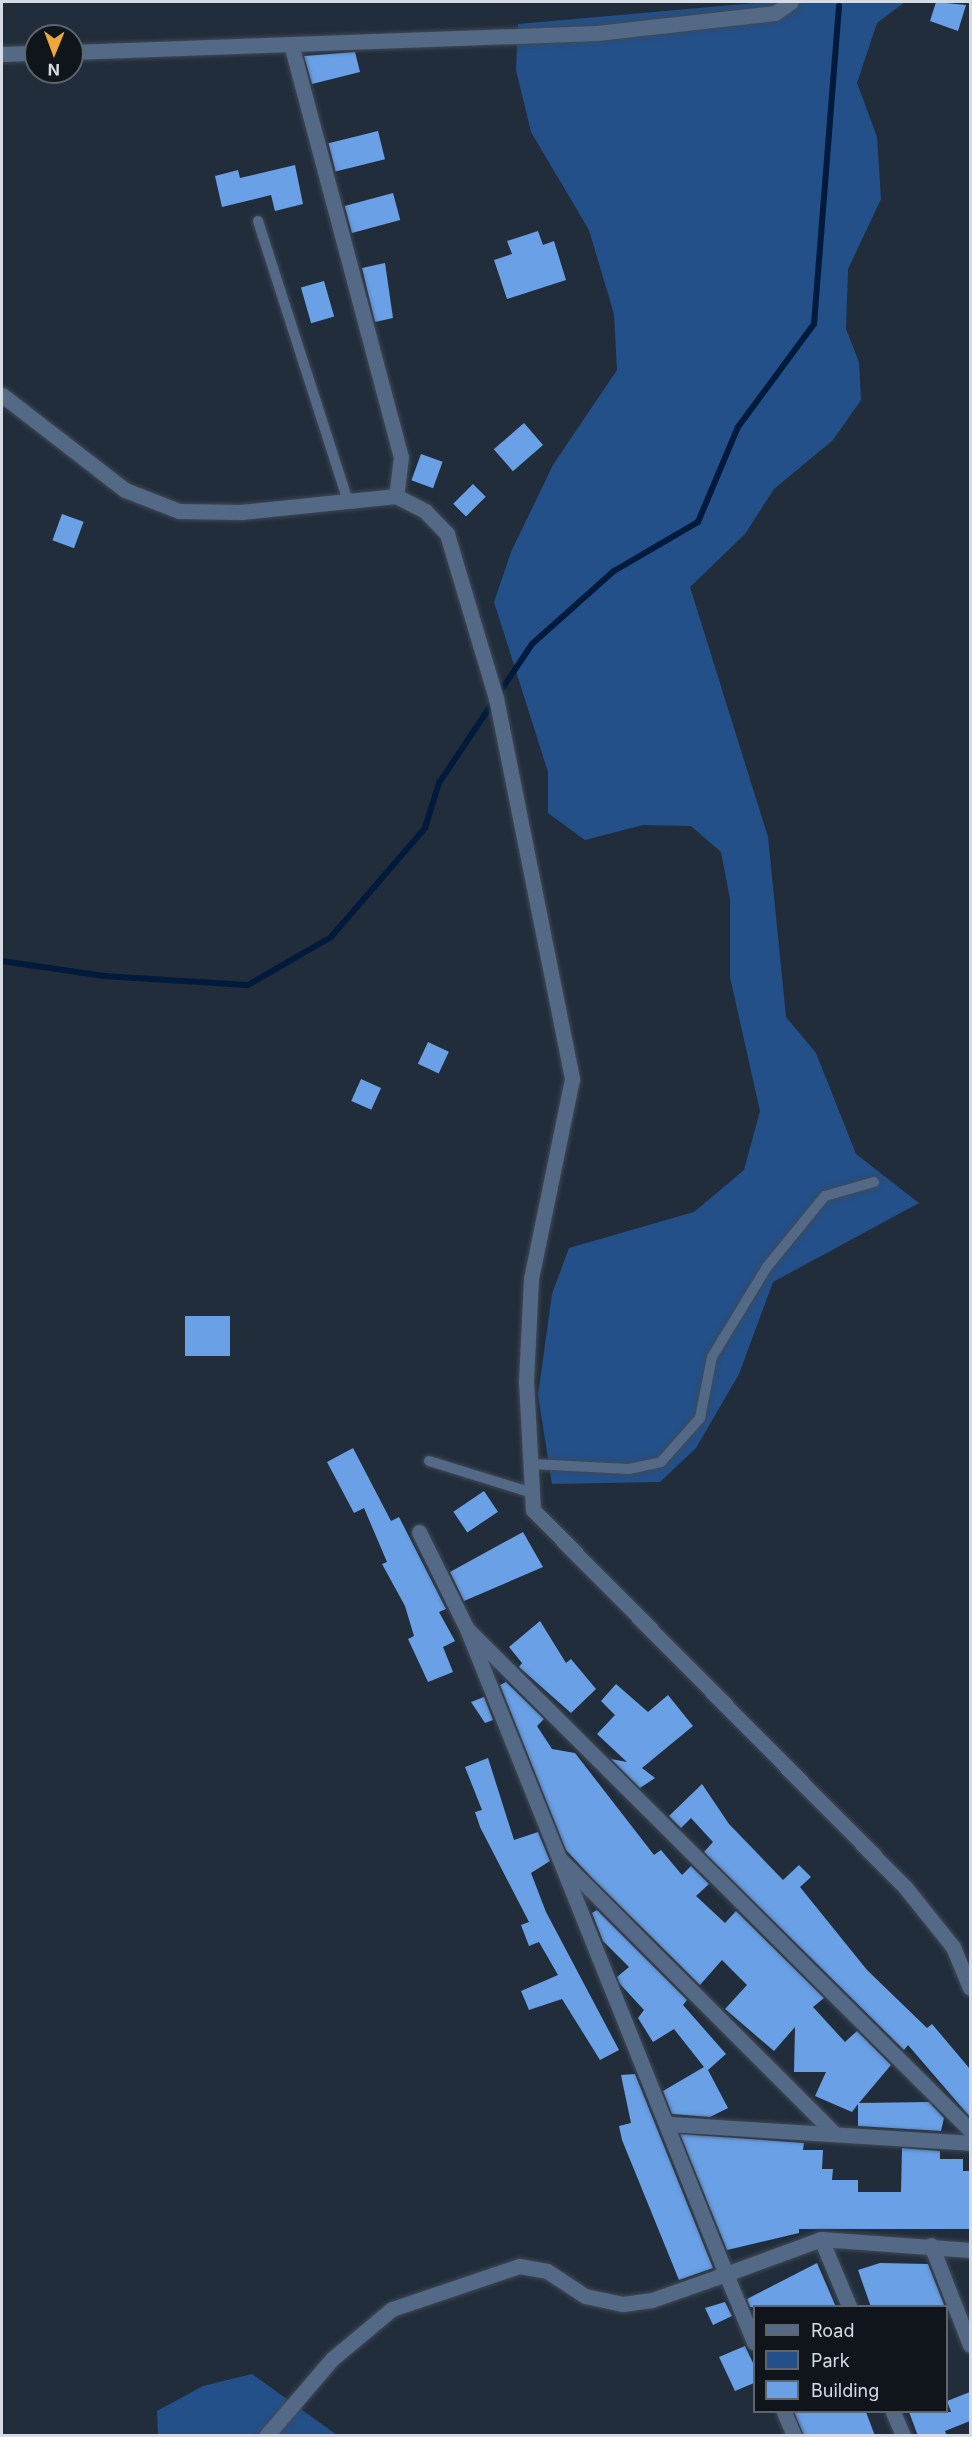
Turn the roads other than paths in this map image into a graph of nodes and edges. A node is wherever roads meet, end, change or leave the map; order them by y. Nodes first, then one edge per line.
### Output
1 (791, 2) edge
2 (291, 44) junction
3 (84, 52) edge
4 (24, 53) edge
5 (2, 54) edge
6 (258, 221) dead end
7 (2, 395) edge
8 (396, 496) junction
9 (347, 498) junction
10 (874, 1182) dead end
11 (429, 1461) dead end
12 (532, 1464) junction
13 (529, 1492) junction
14 (419, 1532) dead end
15 (467, 1629) junction
16 (556, 1855) junction
17 (970, 1988) edge
18 (669, 2124) junction
19 (970, 2130) edge
20 (835, 2134) junction
21 (970, 2143) edge
22 (821, 2239) junction
23 (931, 2245) junction
24 (970, 2250) edge
25 (726, 2274) junction
26 (848, 2305) edge
27 (753, 2340) edge
28 (970, 2345) edge
29 (784, 2413) edge
30 (893, 2413) edge
31 (266, 2436) edge
32 (794, 2436) edge
33 (903, 2436) edge

1 - 2 street
2 - 3 street
2 - 8 street
4 - 5 street
6 - 9 lane
7 - 9 street
8 - 9 street
8 - 12 street
10 - 12 lane
11 - 13 lane
12 - 13 street
13 - 17 street
14 - 15 street
15 - 16 street
15 - 19 street
16 - 18 street
16 - 20 street
18 - 20 street
18 - 25 street
20 - 21 street
22 - 23 street
22 - 25 street
22 - 26 street
23 - 24 street
23 - 28 street
25 - 27 street
25 - 31 street
29 - 32 street
30 - 33 street

